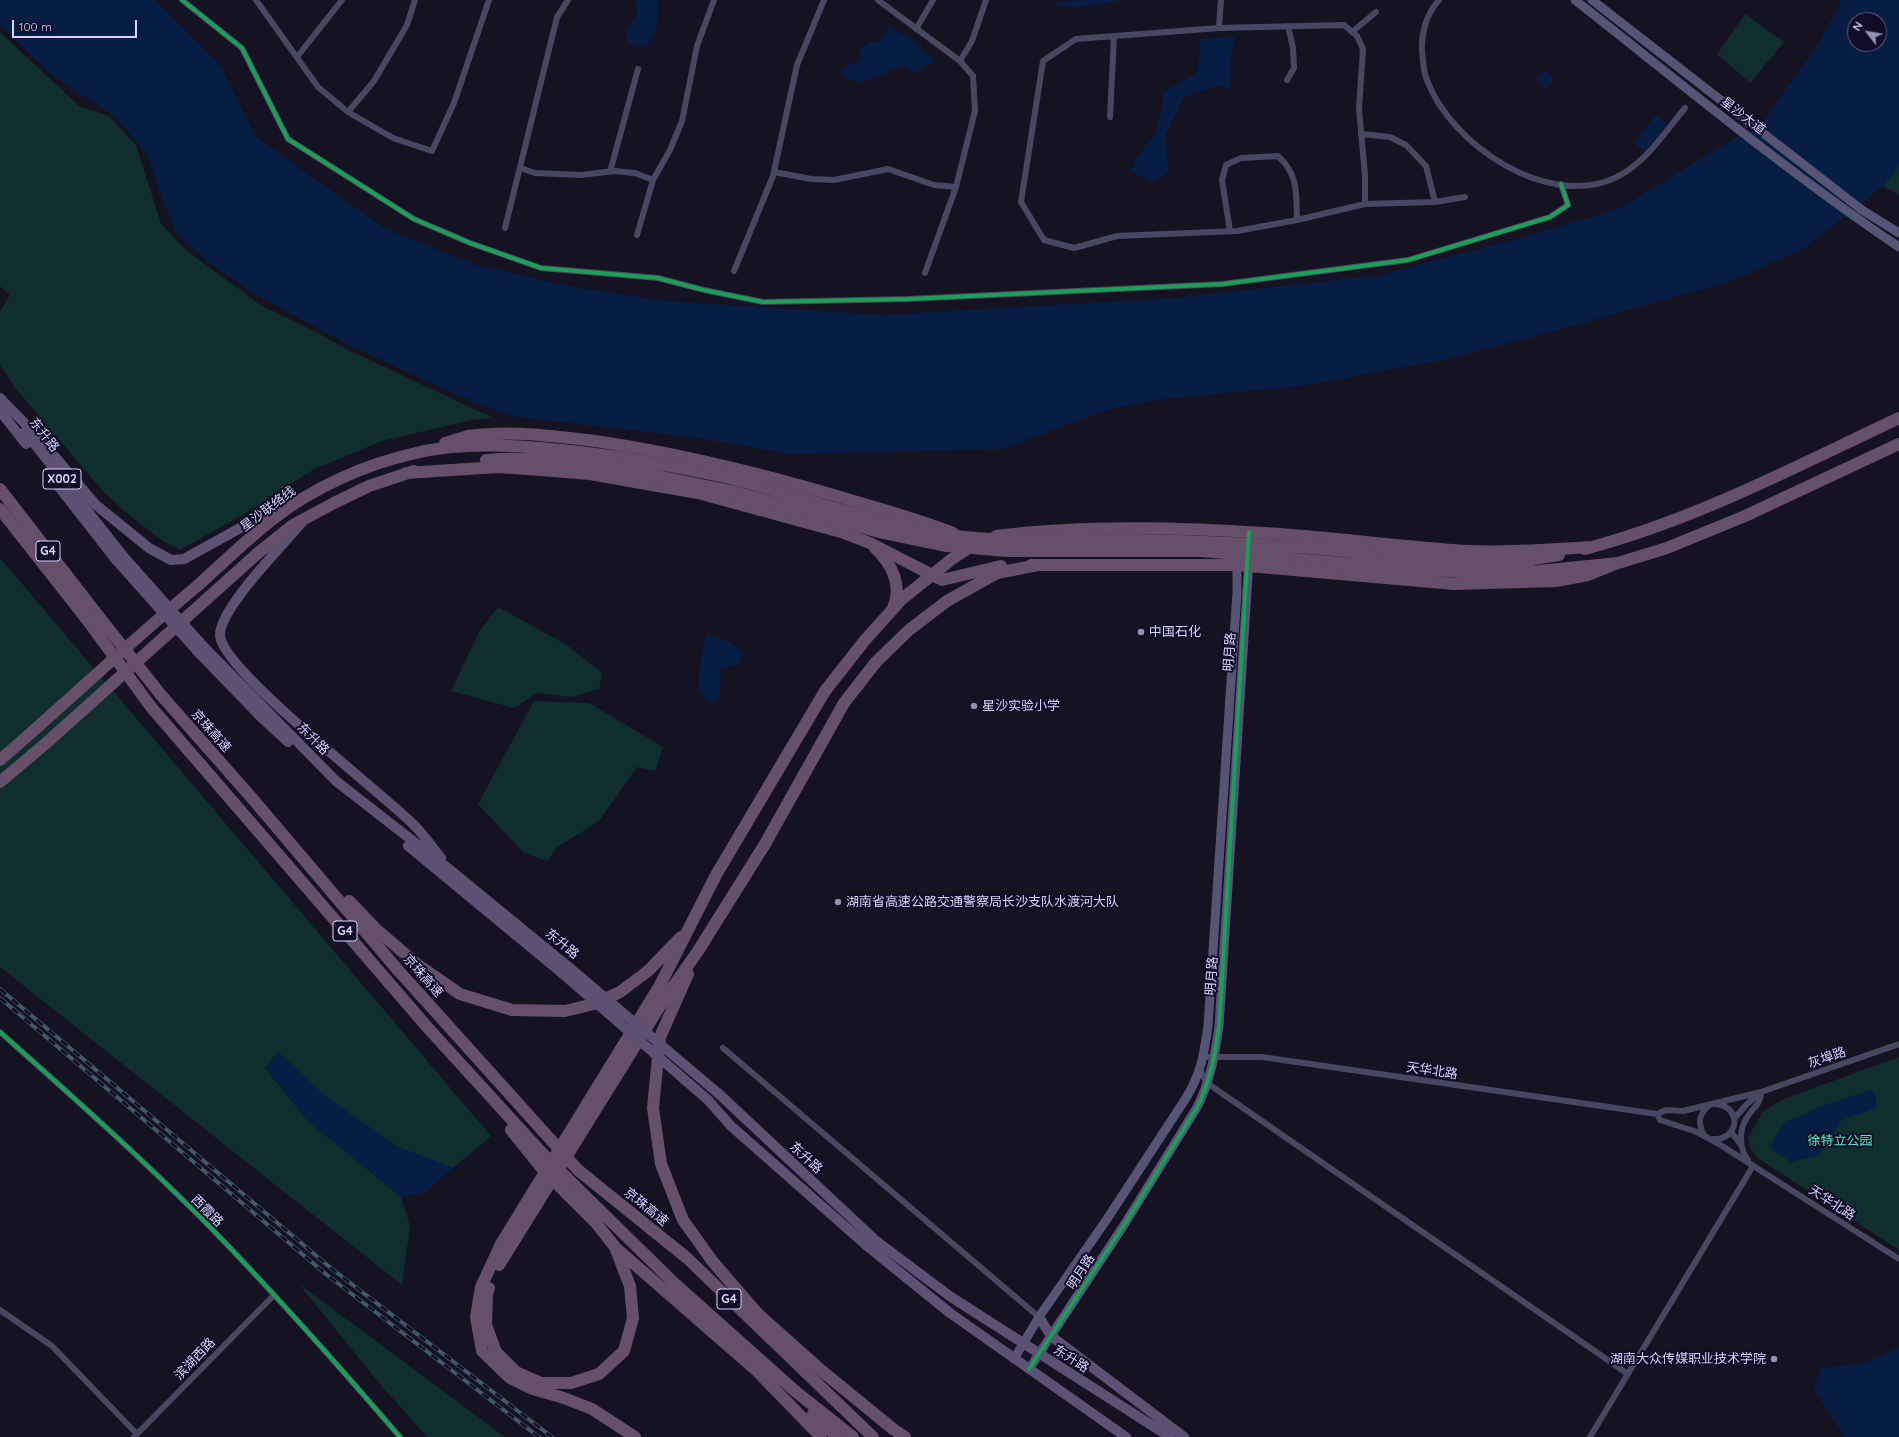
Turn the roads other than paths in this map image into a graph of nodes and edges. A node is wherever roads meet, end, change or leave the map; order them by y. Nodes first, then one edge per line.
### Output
1 (182, 0) edge
2 (256, 0) edge
3 (342, 0) edge
4 (415, 0) edge
5 (489, 0) edge
6 (568, 0) edge
7 (714, 0) edge
8 (824, 0) edge
9 (879, 0) edge
10 (933, 0) edge
11 (986, 0) edge
12 (1221, 0) edge
13 (1439, 0) edge
14 (1575, 0) edge
15 (1592, 0) edge
16 (1376, 12) dead end
17 (1288, 26) junction
18 (1219, 28) junction
19 (916, 29) junction
20 (1352, 32) junction
21 (1114, 36) junction
22 (297, 57) junction
23 (960, 61) junction
24 (638, 69) dead end
25 (1287, 80) dead end
26 (1685, 108) dead end
27 (348, 112) junction
28 (1110, 117) dead end
29 (1361, 134) junction
30 (520, 168) junction
31 (610, 172) junction
32 (774, 172) junction
33 (652, 180) junction
34 (1561, 184) junction
35 (956, 187) junction
36 (1465, 197) dead end
37 (1435, 202) junction
38 (1365, 204) junction
39 (1297, 220) junction
40 (505, 228) dead end
41 (1230, 231) junction
42 (1899, 233) edge
43 (636, 235) dead end
44 (1899, 247) edge
45 (734, 271) dead end
46 (925, 272) dead end
47 (0, 398) edge
48 (0, 401) edge
49 (0, 411) edge
50 (1899, 418) edge
51 (1899, 444) edge
52 (416, 453) junction
53 (623, 463) junction
54 (406, 473) junction
55 (0, 489) edge
56 (301, 500) junction
57 (0, 509) edge
58 (305, 519) junction
59 (1244, 532) junction
60 (870, 543) junction
61 (976, 543) junction
62 (1592, 547) junction
63 (120, 558) junction
64 (1374, 560) junction
65 (1618, 563) junction
66 (1038, 565) junction
67 (1243, 565) junction
68 (932, 575) junction
69 (893, 609) junction
70 (92, 617) junction
71 (201, 649) junction
72 (0, 760) edge
73 (0, 782) edge
74 (252, 797) junction
75 (454, 873) junction
76 (690, 928) junction
77 (698, 951) junction
78 (567, 971) junction
79 (428, 1028) junction
80 (0, 1032) edge
81 (1899, 1044) edge
82 (723, 1048) dead end
83 (1215, 1056) junction
84 (1204, 1057) junction
85 (1200, 1070) junction
86 (1207, 1083) junction
87 (1761, 1092) junction
88 (1712, 1104) junction
89 (1657, 1114) junction
90 (1734, 1119) junction
91 (1731, 1132) junction
92 (1708, 1137) junction
93 (1741, 1145) junction
94 (1753, 1166) junction
95 (614, 1247) junction
96 (1899, 1259) edge
97 (273, 1296) junction
98 (0, 1310) edge
99 (1039, 1317) junction
100 (1050, 1336) junction
101 (1024, 1344) junction
102 (1039, 1354) junction
103 (756, 1356) junction
104 (788, 1356) junction
105 (1014, 1359) junction
106 (1029, 1369) junction
107 (1628, 1374) junction
108 (136, 1435) edge
109 (400, 1437) edge
110 (635, 1437) edge
111 (821, 1437) edge
112 (837, 1437) edge
113 (853, 1437) edge
114 (873, 1437) edge
115 (896, 1437) edge
116 (905, 1437) edge
117 (1126, 1437) edge
118 (1170, 1437) edge
119 (1184, 1437) edge
120 (1590, 1437) edge

1 - 34 street
2 - 22 street
3 - 22 street
4 - 27 street
5 - 27 street
6 - 30 street
7 - 33 street
8 - 32 street
9 - 19 street
10 - 19 street
11 - 23 street
12 - 18 street
13 - 34 street
14 - 44 street, 星沙大道
15 - 42 street, 星沙大道
16 - 20 street
17 - 18 street
17 - 20 street
17 - 25 street
18 - 21 street
19 - 23 street
20 - 29 street
21 - 28 street
21 - 41 street
22 - 27 street
23 - 35 street
24 - 31 street
26 - 34 street
29 - 37 street
29 - 38 street
30 - 31 street
30 - 40 street
31 - 33 street
32 - 35 street
32 - 45 street
33 - 43 street
35 - 46 street
36 - 37 street
37 - 38 street
38 - 39 street
39 - 41 street
39 - 41 street
47 - 56 main road
48 - 63 main road, 东升路 / X002
49 - 63 main road, 东升路 / X002
50 - 62 highway
51 - 65 highway
52 - 53 highway, 星沙联络线
52 - 56 highway, 星沙联络线
52 - 61 highway
53 - 54 highway
53 - 64 highway, bridge
54 - 58 highway
54 - 60 highway
55 - 70 highway, 京珠高速 / G4
56 - 72 highway, 星沙联络线
57 - 70 highway, 京珠高速 / G4
58 - 73 highway
58 - 75 main road
59 - 61 highway
59 - 62 highway
59 - 67 street, 明月路
60 - 68 highway
60 - 69 highway
61 - 68 highway
62 - 64 highway
63 - 71 main road, 东升路, bridge
64 - 65 highway
65 - 67 highway
66 - 67 highway
66 - 68 highway
66 - 77 highway
67 - 83 street, 明月路
67 - 84 street, 明月路
68 - 69 highway
69 - 76 highway
70 - 74 highway, 京珠高速 / G4, bridge
70 - 79 highway, 京珠高速 / G4, bridge
71 - 75 main road, 东升路
71 - 78 main road, 东升路
74 - 76 highway
74 - 104 highway, 京珠高速 / G4, bridge
75 - 78 main road, 东升路
76 - 110 highway
77 - 95 highway
77 - 116 highway
78 - 101 main road, 东升路, bridge
78 - 105 main road, 东升路, bridge
79 - 95 highway, bridge
79 - 103 highway, 京珠高速 / G4, bridge
80 - 97 street, 西霞路
81 - 87 street, 灰埠路
82 - 99 street
83 - 84 street, 天华北路
83 - 86 street, 明月路
83 - 89 street, 天华北路
84 - 85 street, 明月路
85 - 86 street
85 - 99 street, 明月路
86 - 100 street, 明月路
86 - 107 street
87 - 88 street, 灰埠路
87 - 90 street
87 - 93 street
88 - 89 street, 灰埠路
88 - 90 street
88 - 92 street
89 - 92 street, 天华北路
90 - 91 street
91 - 92 street
91 - 93 street
92 - 94 street, 天华北路
93 - 94 street
94 - 96 street, 天华北路
94 - 107 street
95 - 111 highway
97 - 108 street, 滨湖西路
97 - 109 street, 西霞路
98 - 108 street
99 - 100 main road, 东升路
99 - 101 street, 明月路
100 - 102 street, 明月路
100 - 119 main road, 东升路
101 - 102 main road, 东升路
101 - 105 street, 明月路
102 - 106 street, 明月路
102 - 118 main road, 东升路
103 - 112 highway
103 - 113 highway, 京珠高速 / G4
104 - 114 highway, 京珠高速 / G4
104 - 115 highway
105 - 106 main road, 东升路
106 - 117 main road, 东升路
107 - 120 street

